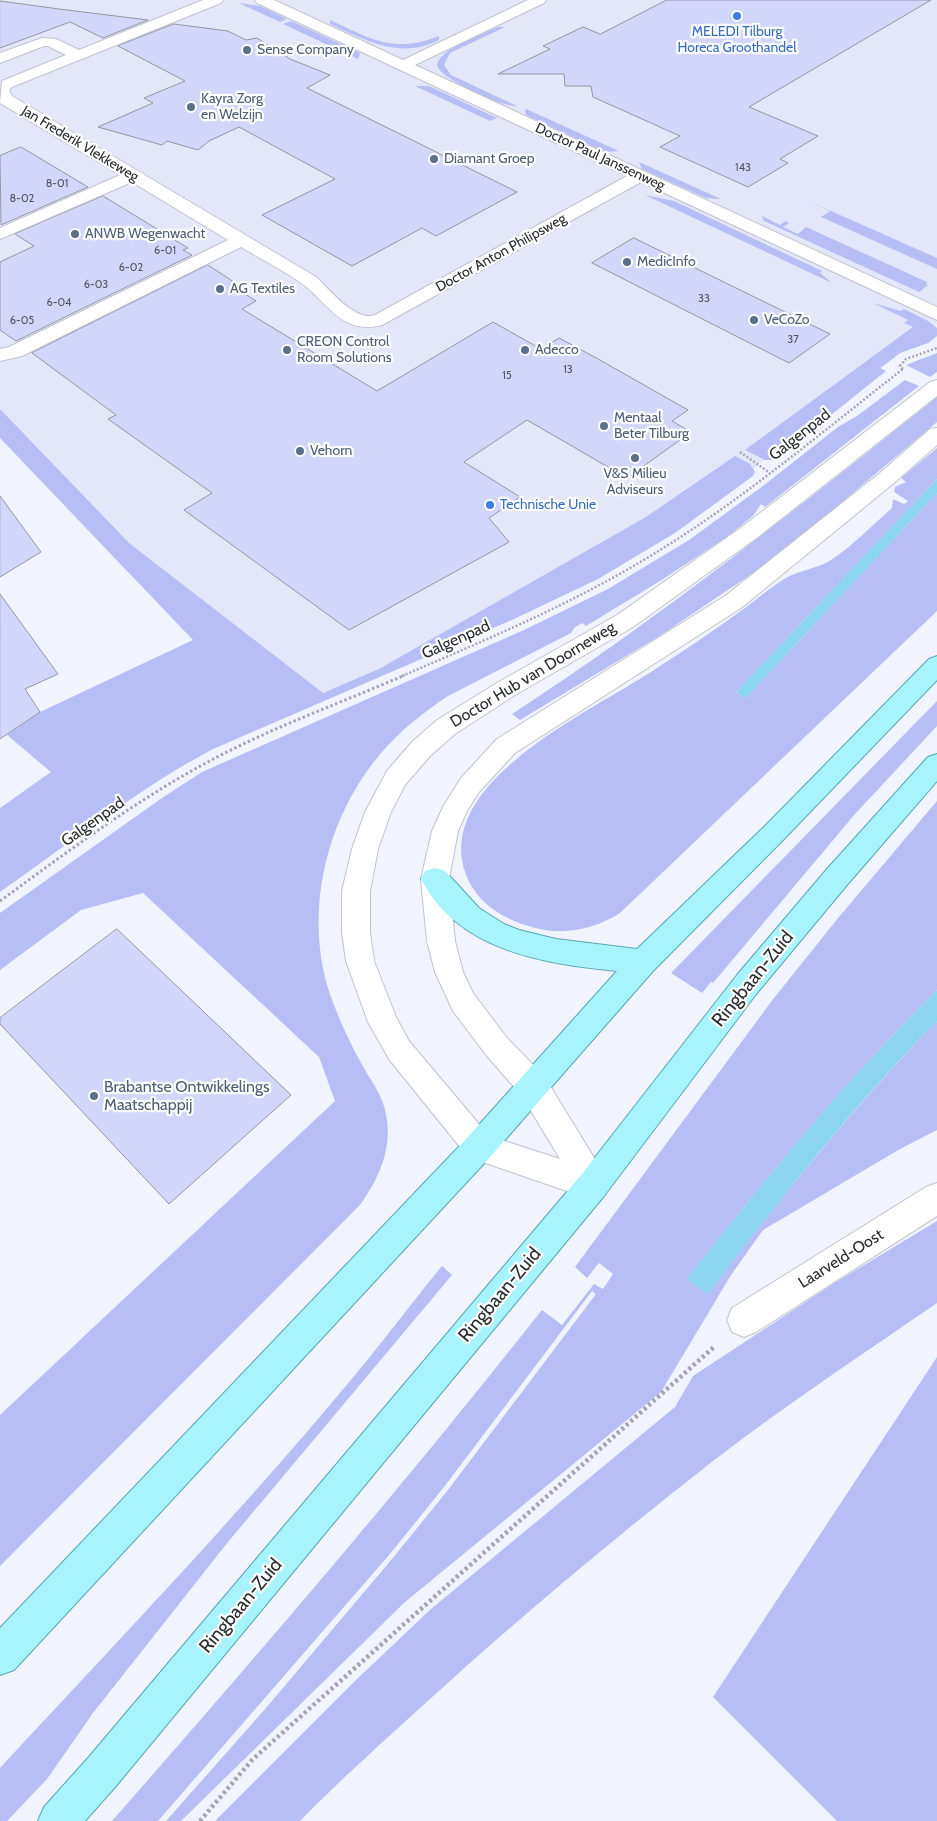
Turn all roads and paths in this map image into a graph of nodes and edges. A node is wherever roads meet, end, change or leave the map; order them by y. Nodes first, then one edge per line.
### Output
1 (216, 0) edge
2 (262, 0) edge
3 (540, 0) edge
4 (78, 55) junction
5 (0, 58) edge
6 (404, 65) junction
7 (1, 92) edge
8 (133, 175) junction
9 (640, 176) junction
10 (0, 234) edge
11 (242, 240) junction
12 (937, 314) edge
13 (358, 320) joint
14 (937, 348) edge
15 (0, 355) edge
16 (937, 386) edge
17 (937, 434) edge
18 (740, 452) dead end
19 (770, 473) junction
20 (937, 665) edge
21 (937, 764) edge
22 (435, 880) junction
23 (0, 901) edge
24 (643, 962) junction
25 (533, 1086) junction
26 (480, 1147) junction
27 (593, 1185) junction
28 (937, 1198) edge
29 (744, 1320) joint
30 (0, 1656) edge
31 (58, 1821) edge
32 (200, 1821) edge

1 - 4 street, Jan Frederik Vlekkeweg
2 - 6 street, Doctor Paul Janssenweg
3 - 6 street
4 - 5 street
4 - 7 street, Jan Frederik Vlekkeweg
6 - 9 street, Doctor Paul Janssenweg
7 - 8 street, Jan Frederik Vlekkeweg
8 - 10 street
8 - 11 street, Jan Frederik Vlekkeweg
9 - 12 street, Doctor Paul Janssenweg
9 - 13 street, Doctor Anton Philipsweg
11 - 13 street, Jan Frederik Vlekkeweg
11 - 15 street
14 - 19 path, Galgenpad
16 - 26 street, Doctor Hub van Doorneweg
17 - 22 street
18 - 19 path
19 - 23 path, Galgenpad
20 - 24 main road
21 - 27 main road, Ringbaan-Zuid
22 - 24 main road
22 - 25 street
24 - 25 main road
25 - 26 main road
25 - 27 street
26 - 27 street
26 - 30 main road
27 - 31 main road, Ringbaan-Zuid
28 - 29 street, Laarveld-Oost
29 - 32 path

